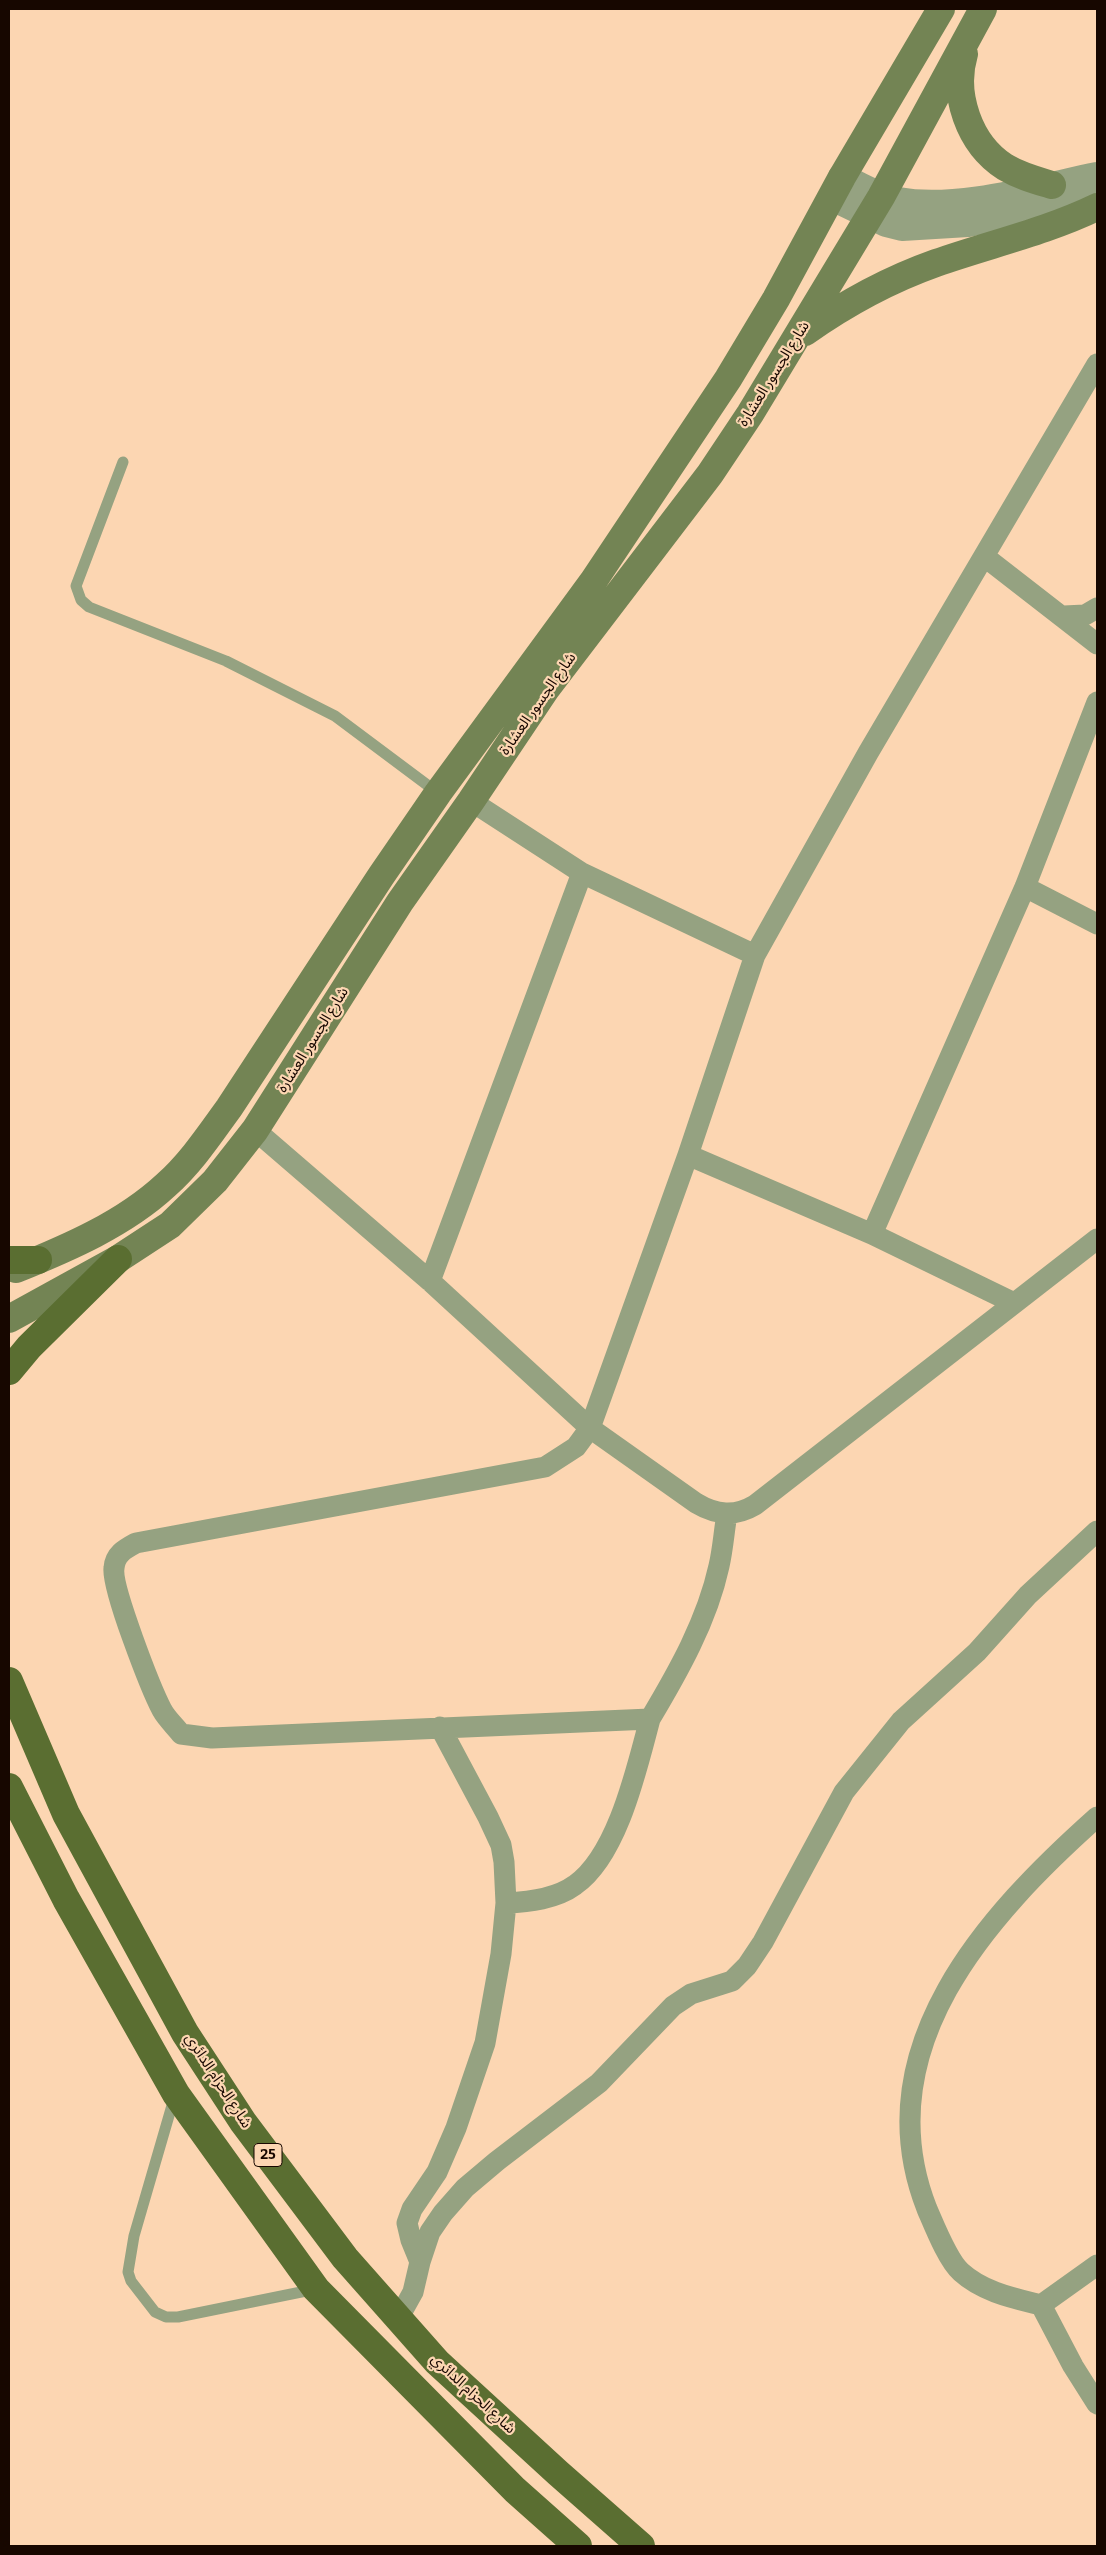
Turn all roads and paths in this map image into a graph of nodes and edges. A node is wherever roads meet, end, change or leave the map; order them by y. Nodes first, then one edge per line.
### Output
1 (941, 9) edge
2 (977, 19) edge
3 (1097, 176) edge
4 (1052, 185) junction
5 (837, 187) junction
6 (1097, 197) edge
7 (875, 206) junction
8 (1097, 207) edge
9 (797, 337) junction
10 (1097, 364) edge
11 (123, 462) dead end
12 (985, 557) junction
13 (1097, 608) edge
14 (1064, 616) junction
15 (1097, 644) edge
16 (1097, 702) edge
17 (438, 793) junction
18 (471, 801) junction
19 (582, 872) junction
20 (1025, 887) junction
21 (1097, 924) edge
22 (755, 955) junction
23 (255, 1130) junction
24 (688, 1156) junction
25 (872, 1234) junction
26 (1097, 1239) edge
27 (9, 1260) edge
28 (38, 1260) junction
29 (118, 1260) junction
30 (9, 1272) edge
31 (430, 1281) junction
32 (1014, 1303) junction
33 (9, 1319) edge
34 (9, 1371) edge
35 (590, 1428) junction
36 (727, 1514) junction
37 (1097, 1531) edge
38 (9, 1681) edge
39 (650, 1719) junction
40 (440, 1727) junction
41 (9, 1787) edge
42 (1097, 1817) edge
43 (506, 1903) junction
44 (176, 2094) junction
45 (420, 2262) junction
46 (1097, 2265) edge
47 (316, 2289) junction
48 (1041, 2305) junction
49 (398, 2320) junction
50 (1097, 2404) edge
51 (578, 2546) edge
52 (641, 2546) edge

1 - 5 main road, شارع الجسور العشارة
2 - 4 main road
2 - 7 main road, شارع الجسور العشارة
3 - 4 street
4 - 7 street
5 - 7 street
5 - 17 main road, شارع الجسور العشارة
6 - 7 street
7 - 9 main road, شارع الجسور العشارة
8 - 9 main road
9 - 18 main road, شارع الجسور العشارة
10 - 12 street
11 - 17 lane
12 - 14 street
12 - 22 street
13 - 14 street
14 - 15 street
16 - 20 street
17 - 28 main road, شارع الجسور العشارة
18 - 19 street
18 - 23 main road, شارع الجسور العشارة
19 - 22 street
19 - 31 street
20 - 21 street
20 - 25 street
22 - 24 street
23 - 29 main road, شارع الجسور العشارة
23 - 31 street
24 - 25 street
24 - 35 street
25 - 32 street
26 - 32 street
27 - 28 main road
28 - 30 main road, شارع الجسور العشارة
29 - 33 main road, شارع الجسور العشارة
29 - 34 main road
31 - 35 street
32 - 36 street
35 - 36 street
35 - 40 street
36 - 39 street
37 - 45 street
38 - 49 main road, شارع الحزام الدائري / 25
39 - 40 street
39 - 43 street
40 - 43 street
41 - 44 main road
42 - 48 street
43 - 45 street
44 - 47 main road
44 - 47 lane
45 - 49 street
46 - 48 street
47 - 51 main road
48 - 50 street
49 - 52 main road, شارع الحزام الدائري / 25

